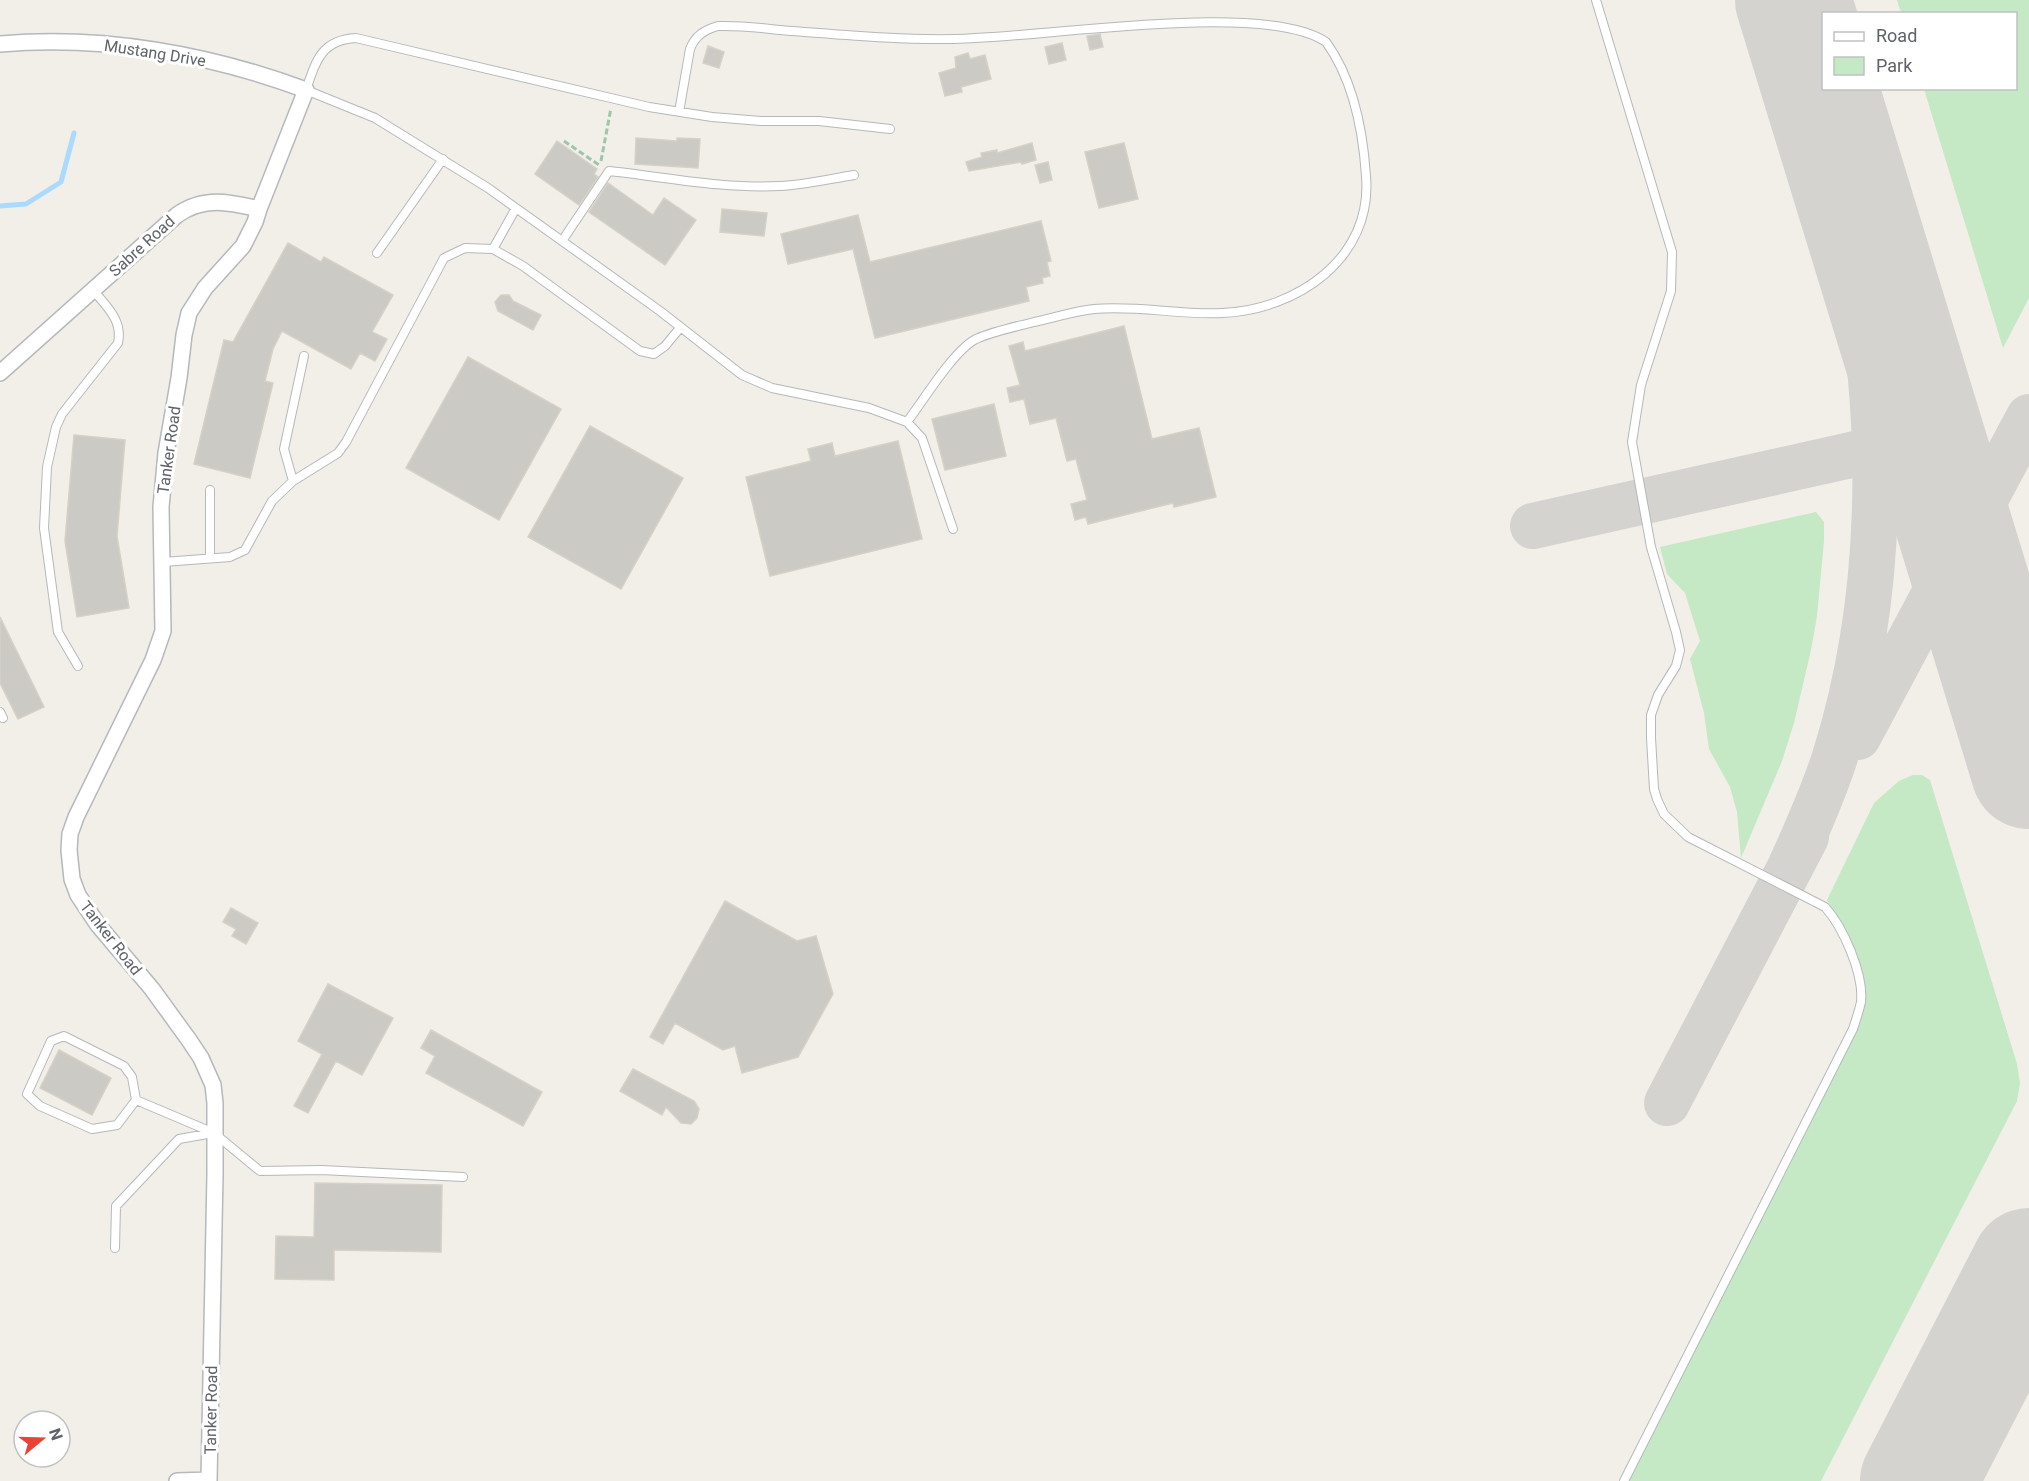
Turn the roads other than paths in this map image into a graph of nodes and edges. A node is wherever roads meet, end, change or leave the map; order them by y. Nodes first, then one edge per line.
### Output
1 (1596, 0) edge
2 (1066, 22) dead end
3 (1312, 27) dead end
4 (0, 44) edge
5 (306, 90) junction
6 (679, 112) junction
7 (890, 129) dead end
8 (443, 159) junction
9 (854, 175) dead end
10 (516, 208) junction
11 (259, 209) junction
12 (562, 241) junction
13 (493, 249) junction
14 (377, 253) dead end
15 (93, 290) junction
16 (680, 328) junction
17 (304, 356) dead end
18 (0, 373) edge
19 (908, 422) junction
20 (293, 481) junction
21 (210, 490) dead end
22 (952, 529) dead end
23 (210, 558) junction
24 (163, 562) junction
25 (78, 666) dead end
26 (136, 1100) junction
27 (214, 1132) junction
28 (463, 1177) dead end
29 (115, 1248) dead end
30 (177, 1481) edge
31 (209, 1481) edge
32 (1624, 1481) edge

1 - 32 lane
2 - 6 lane
3 - 19 lane
4 - 5 street, Mustang Drive
5 - 6 lane
5 - 8 lane
5 - 11 street
6 - 7 lane
8 - 10 lane
8 - 14 lane
9 - 12 lane
10 - 12 lane
10 - 13 lane
11 - 15 street, Sabre Road
11 - 24 street, Tanker Road
12 - 16 lane
13 - 16 lane
13 - 20 lane
15 - 18 street, Sabre Road
15 - 25 lane
16 - 19 lane
17 - 20 lane
19 - 22 lane
20 - 23 lane
21 - 23 lane
23 - 24 lane
24 - 27 street, Tanker Road
26 - 26 lane
26 - 27 lane
27 - 28 lane
27 - 29 lane
27 - 31 street, Tanker Road
30 - 31 street, Tanker Road

